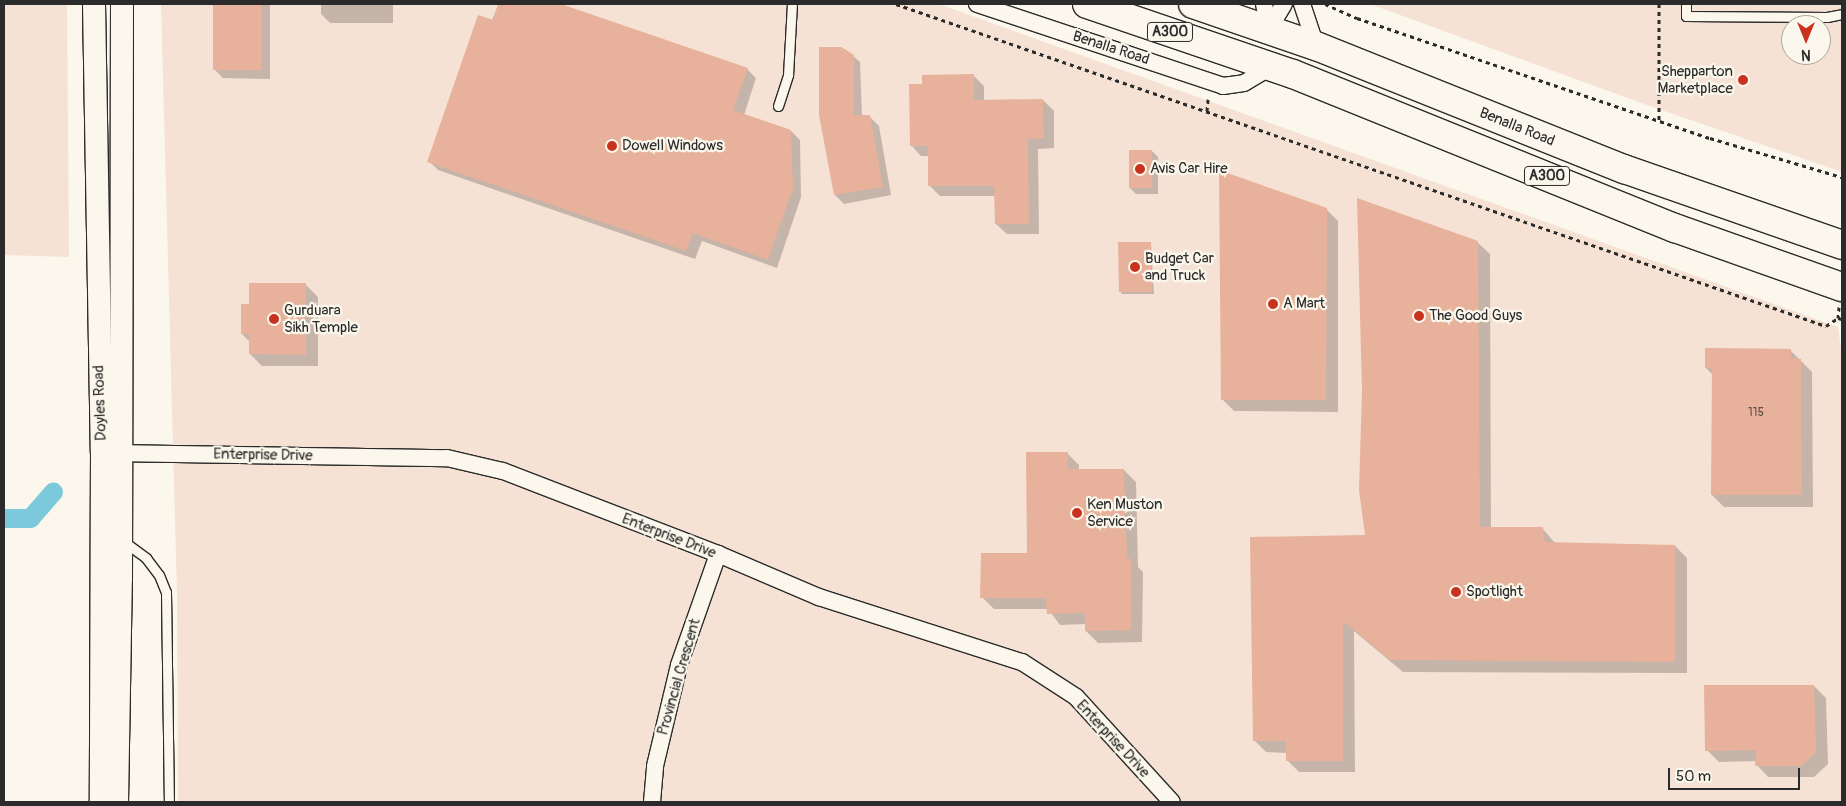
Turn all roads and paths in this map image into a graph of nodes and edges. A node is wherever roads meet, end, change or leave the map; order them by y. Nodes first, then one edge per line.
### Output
1 (94, 4) edge
2 (122, 4) edge
3 (792, 4) edge
4 (896, 4) edge
5 (977, 4) edge
6 (1087, 4) edge
7 (1193, 4) edge
8 (1284, 4) edge
9 (1302, 4) edge
10 (1325, 4) edge
11 (1659, 4) edge
12 (1686, 4) edge
13 (1842, 14) edge
14 (1266, 17) edge
15 (1316, 46) junction
16 (1262, 63) junction
17 (778, 106) dead end
18 (1659, 120) junction
19 (1842, 177) edge
20 (1842, 245) edge
21 (1842, 288) edge
22 (1838, 318) dead end
23 (111, 453) junction
24 (121, 539) junction
25 (718, 554) junction
26 (101, 802) edge
27 (117, 802) edge
28 (168, 802) edge
29 (652, 802) edge
30 (1172, 802) edge

1 - 23 main road, Doyles Road
2 - 23 main road, Doyles Road
3 - 17 lane
4 - 22 path
5 - 16 street, Benalla Road
6 - 16 highway, A300
7 - 14 highway, Benalla Road / A300
8 - 14 street
9 - 15 street
10 - 18 path
11 - 18 path
12 - 13 lane
14 - 15 highway, Benalla Road / A300
14 - 16 highway
15 - 20 highway, Benalla Road / A300
16 - 21 highway, A300
18 - 19 path
23 - 24 main road, Doyles Road
23 - 25 street, Enterprise Drive
23 - 26 main road, Doyles Road
24 - 27 main road, Doyles Road
24 - 28 lane
25 - 29 street, Provincial Crescent
25 - 30 street, Enterprise Drive

